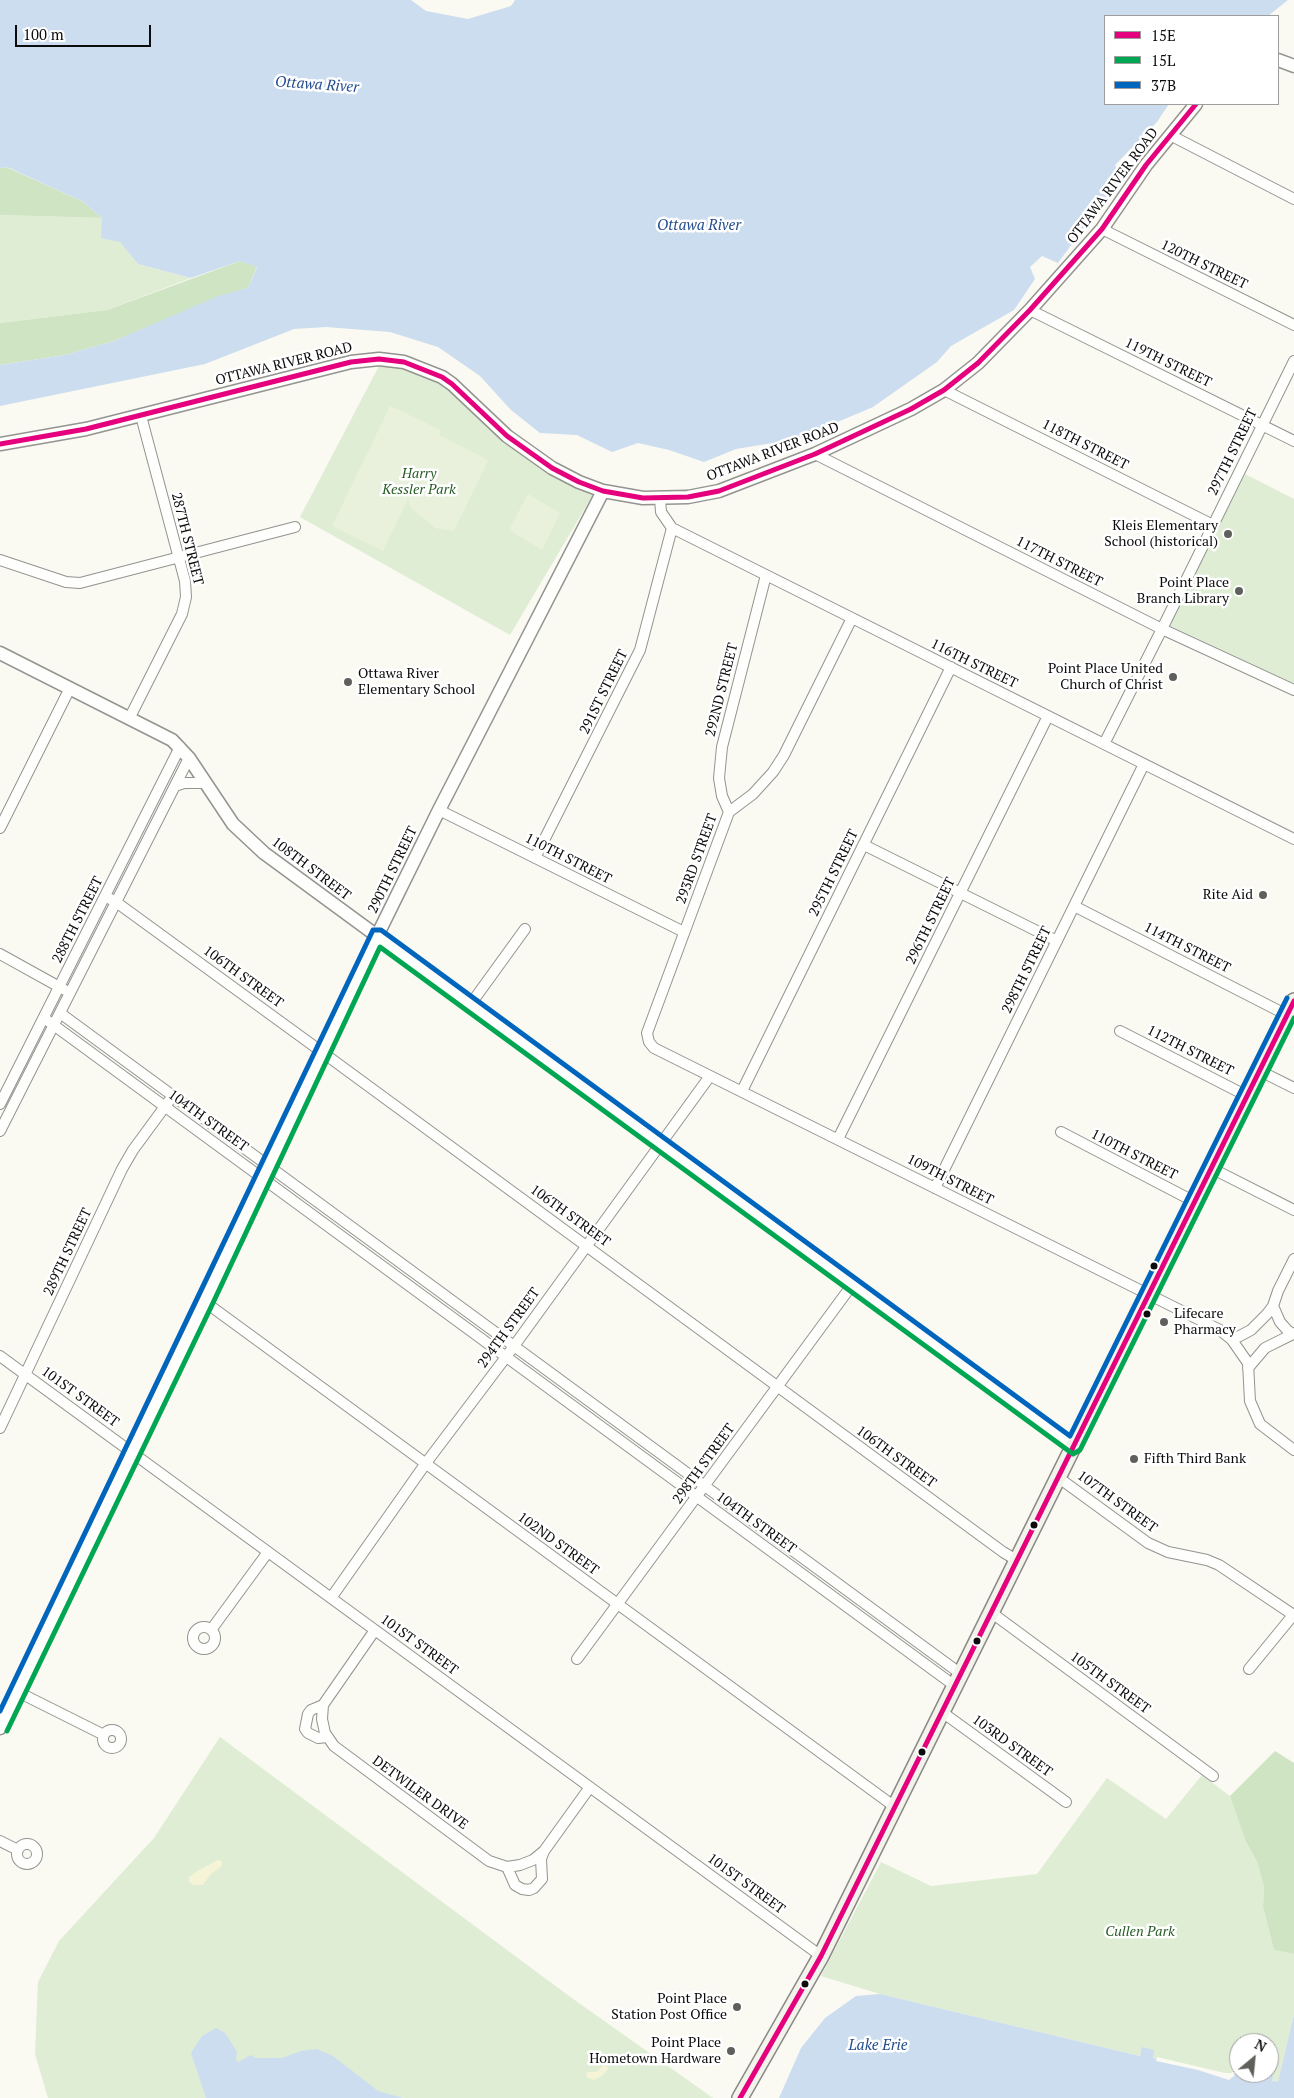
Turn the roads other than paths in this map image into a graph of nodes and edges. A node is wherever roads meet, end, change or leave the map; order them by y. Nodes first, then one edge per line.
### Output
1 (1279, 60) edge
2 (1294, 66) edge
3 (1195, 105) edge
4 (1170, 136) junction
5 (1294, 199) edge
6 (1102, 230) junction
7 (1030, 310) junction
8 (1294, 325) edge
9 (1294, 361) edge
10 (944, 390) junction
11 (142, 416) junction
12 (1262, 424) junction
13 (1294, 441) edge
14 (0, 444) edge
15 (815, 454) junction
16 (603, 491) junction
17 (660, 498) junction
18 (1213, 525) junction
19 (294, 527) dead end
20 (672, 528) junction
21 (178, 557) junction
22 (0, 560) edge
23 (766, 575) junction
24 (852, 618) junction
25 (1162, 629) junction
26 (0, 653) edge
27 (951, 667) junction
28 (70, 688) junction
29 (1294, 690) edge
30 (1048, 716) junction
31 (130, 717) junction
32 (1104, 744) junction
33 (180, 748) junction
34 (189, 758) junction
35 (1144, 764) junction
36 (205, 783) junction
37 (175, 786) junction
38 (439, 810) junction
39 (729, 812) junction
40 (0, 828) edge
41 (1294, 839) edge
42 (864, 845) junction
43 (535, 858) junction
44 (960, 893) junction
45 (105, 896) junction
46 (116, 902) junction
47 (1074, 906) junction
48 (525, 929) dead end
49 (684, 932) junction
50 (377, 936) junction
51 (1057, 941) junction
52 (0, 954) edge
53 (60, 986) junction
54 (70, 993) junction
55 (470, 1004) junction
56 (1291, 1008) edge
57 (60, 1013) junction
58 (44, 1018) junction
59 (54, 1025) junction
60 (1120, 1031) dead end
61 (654, 1048) joint
62 (322, 1052) junction
63 (1260, 1071) junction
64 (710, 1076) junction
65 (1294, 1088) edge
66 (742, 1091) junction
67 (173, 1096) junction
68 (1247, 1096) junction
69 (0, 1104) edge
70 (165, 1107) junction
71 (5, 1111) edge
72 (0, 1131) edge
73 (1061, 1132) dead end
74 (838, 1139) junction
75 (660, 1144) junction
76 (269, 1166) junction
77 (1211, 1168) junction
78 (263, 1178) junction
79 (935, 1188) junction
80 (1195, 1202) junction
81 (1294, 1210) edge
82 (586, 1245) junction
83 (388, 1254) junction
84 (1294, 1260) edge
85 (380, 1264) junction
86 (852, 1285) junction
87 (1149, 1295) junction
88 (205, 1302) junction
89 (1273, 1306) junction
90 (1293, 1334) edge
91 (1232, 1340) junction
92 (514, 1346) junction
93 (0, 1356) edge
94 (506, 1357) junction
95 (1248, 1368) junction
96 (25, 1374) junction
97 (778, 1386) junction
98 (607, 1414) junction
99 (599, 1425) junction
100 (0, 1428) edge
101 (1073, 1447) junction
102 (1294, 1450) edge
103 (133, 1453) junction
104 (426, 1463) junction
105 (1059, 1478) junction
106 (704, 1486) junction
107 (696, 1497) junction
108 (268, 1552) junction
109 (1018, 1561) junction
110 (832, 1580) junction
111 (824, 1590) junction
112 (331, 1598) junction
113 (617, 1604) junction
114 (992, 1613) junction
115 (1293, 1614) edge
116 (211, 1630) dead end
117 (375, 1630) junction
118 (577, 1659) dead end
119 (1249, 1669) dead end
120 (958, 1680) junction
121 (18, 1692) junction
122 (323, 1705) junction
123 (942, 1712) junction
124 (0, 1728) edge
125 (104, 1735) dead end
126 (327, 1737) junction
127 (1213, 1776) dead end
128 (590, 1787) junction
129 (1066, 1802) dead end
130 (895, 1807) junction
131 (0, 1841) edge
132 (18, 1850) dead end
133 (544, 1851) junction
134 (507, 1867) junction
135 (822, 1956) junction
136 (740, 2098) edge

1 - 2 street
3 - 4 street, OTTAWA RIVER ROAD
4 - 5 street
4 - 6 street, OTTAWA RIVER ROAD
6 - 7 street, OTTAWA RIVER ROAD
6 - 8 street, 120TH STREET
7 - 10 street, OTTAWA RIVER ROAD
7 - 12 street, 119TH STREET
9 - 12 street, 297TH STREET
10 - 15 street, OTTAWA RIVER ROAD
10 - 18 street, 118TH STREET
11 - 14 street, OTTAWA RIVER ROAD
11 - 16 street, OTTAWA RIVER ROAD
11 - 21 street, 287TH STREET
12 - 13 street, 119TH STREET
12 - 18 street, 297TH STREET
15 - 17 street, OTTAWA RIVER ROAD
15 - 25 street, 117TH STREET
16 - 17 street, OTTAWA RIVER ROAD
16 - 38 street, 290TH STREET
17 - 20 street
18 - 25 street, 297TH STREET
19 - 21 street
20 - 23 street, 116TH STREET
20 - 43 street, 291ST STREET
21 - 22 street
21 - 31 street, 287TH STREET
23 - 24 street, 116TH STREET
23 - 39 street, 292ND STREET
24 - 27 street, 116TH STREET
24 - 39 street, 293RD STREET
25 - 29 street, 117TH STREET
25 - 32 street, 297TH STREET
26 - 28 street, 108TH STREET
27 - 30 street, 116TH STREET
27 - 42 street, 295TH STREET
28 - 31 street, 108TH STREET
28 - 40 street
30 - 32 street, 116TH STREET
30 - 44 street, 296TH STREET
31 - 33 street, 108TH STREET
32 - 35 street, 116TH STREET
33 - 34 street, 108TH STREET
33 - 45 street, 288TH STREET
34 - 36 street, 108TH STREET
34 - 37 street, 288TH STREET
35 - 41 street, 116TH STREET
35 - 47 street, 298TH STREET
36 - 37 street
36 - 50 street, 108TH STREET
37 - 46 street, 288TH STREET
38 - 43 street, 110TH STREET
38 - 50 street, 290TH STREET
39 - 49 street, 293RD STREET
42 - 44 street
42 - 66 street, 295TH STREET
43 - 49 street, 110TH STREET
44 - 51 street
44 - 74 street, 296TH STREET
45 - 46 street, 106TH STREET
45 - 53 street, 288TH STREET
46 - 54 street, 288TH STREET
46 - 62 street, 106TH STREET
47 - 51 street, 298TH STREET
47 - 56 street, 114TH STREET
48 - 55 street
49 - 61 street, 293RD STREET
50 - 55 street, 108TH STREET
50 - 62 street, 290TH STREET
51 - 79 street, 298TH STREET
52 - 53 street
53 - 54 street
53 - 58 street, 288TH STREET
54 - 57 street, 288TH STREET
55 - 75 street, 108TH STREET
56 - 63 main road
57 - 59 street, 288TH STREET
57 - 67 street, 104TH STREET
58 - 59 street, 104TH STREET
58 - 69 street, 288TH STREET
59 - 70 street, 104TH STREET
59 - 71 street, 288TH STREET
60 - 68 street, 112TH STREET
61 - 64 street, 109TH STREET
62 - 76 street, 290TH STREET
62 - 82 street, 106TH STREET
63 - 65 street
63 - 68 main road
64 - 66 street, 109TH STREET
64 - 75 street, 294TH STREET
66 - 74 street, 109TH STREET
67 - 70 street, 289TH STREET
67 - 76 street, 104TH STREET
68 - 77 main road
70 - 78 street, 104TH STREET
70 - 96 street, 289TH STREET
71 - 72 street, 288TH STREET
73 - 80 street, 110TH STREET
74 - 79 street, 109TH STREET
75 - 82 street, 294TH STREET
75 - 86 street, 108TH STREET
76 - 78 street, 290TH STREET
76 - 83 street, 104TH STREET
77 - 80 main road
77 - 81 street
78 - 85 street, 104TH STREET
78 - 88 street, 290TH STREET
79 - 87 street, 109TH STREET
80 - 87 main road
82 - 92 street, 294TH STREET
82 - 97 street, 106TH STREET
83 - 85 street
83 - 92 street, 104TH STREET
84 - 89 street
85 - 94 street, 104TH STREET
86 - 97 street, 298TH STREET
86 - 101 street, 108TH STREET
87 - 91 street, 109TH STREET
87 - 101 main road
88 - 103 street, 290TH STREET
88 - 104 street, 102ND STREET
89 - 90 street
89 - 91 street
90 - 95 street
91 - 95 street
92 - 94 street, 294TH STREET
92 - 98 street, 104TH STREET
93 - 96 street, 101ST STREET
94 - 99 street, 104TH STREET
94 - 104 street, 294TH STREET
95 - 102 street
96 - 100 street, 289TH STREET
96 - 103 street, 101ST STREET
97 - 106 street, 298TH STREET
97 - 109 street, 106TH STREET
98 - 99 street
98 - 106 street, 104TH STREET
99 - 107 street, 104TH STREET
101 - 105 main road
103 - 108 street, 101ST STREET
103 - 121 street, 290TH STREET
104 - 112 street, 294TH STREET
104 - 113 street, 102ND STREET
105 - 109 main road
105 - 115 street, 107TH STREET
106 - 107 street, 298TH STREET
106 - 110 street, 104TH STREET
107 - 111 street, 104TH STREET
107 - 113 street, 298TH STREET
108 - 112 street, 101ST STREET
108 - 116 street
109 - 114 main road
110 - 111 street
110 - 120 street, 104TH STREET
111 - 120 street, 104TH STREET
112 - 117 street, 101ST STREET
113 - 118 street, 298TH STREET
113 - 130 street, 102ND STREET
114 - 120 main road
114 - 127 street, 105TH STREET
115 - 119 street, 107TH STREET
117 - 122 street
117 - 128 street, 101ST STREET
120 - 123 main road
121 - 124 street, 290TH STREET
121 - 125 street
122 - 126 street
122 - 126 street
123 - 129 street, 103RD STREET
123 - 130 main road
126 - 134 street, DETWILER DRIVE
128 - 133 street
128 - 135 street, 101ST STREET
130 - 135 main road
131 - 132 street
133 - 134 street
133 - 134 street
135 - 136 main road

